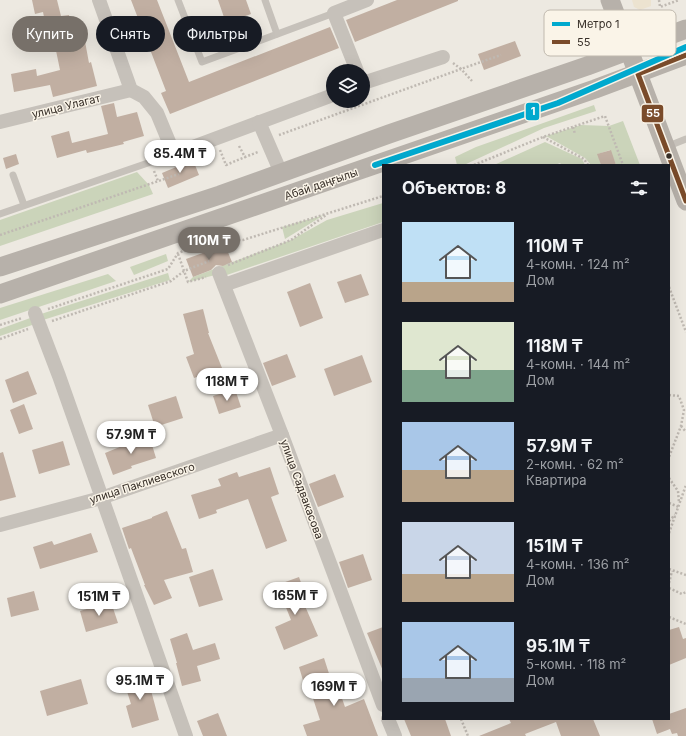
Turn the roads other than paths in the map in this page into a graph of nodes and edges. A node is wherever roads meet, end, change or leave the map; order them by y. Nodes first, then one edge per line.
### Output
1 (99, 0) edge
2 (178, 0) edge
3 (265, 0) edge
4 (367, 0) edge
5 (610, 0) edge
6 (614, 10) edge
7 (334, 13) junction
8 (686, 29) edge
9 (676, 33) edge
10 (277, 34) junction
11 (612, 56) edge
12 (631, 56) edge
13 (686, 56) edge
14 (443, 57) road end
15 (354, 64) edge
16 (638, 74) junction
17 (370, 81) edge
18 (131, 90) junction
19 (326, 97) edge
20 (0, 122) edge
21 (259, 122) junction
22 (686, 139) edge
23 (666, 147) junction
24 (174, 154) junction
25 (281, 173) junction
26 (13, 175) dead end
27 (686, 201) edge
28 (24, 205) junction
29 (0, 214) edge
30 (382, 230) edge
31 (0, 267) edge
32 (0, 294) edge
33 (38, 319) road end
34 (282, 435) junction
35 (101, 498) junction
36 (0, 525) edge
37 (382, 702) edge
38 (388, 720) edge
39 (186, 736) edge
40 (394, 736) edge

1 - 18 street
2 - 10 lane
3 - 10 lane
4 - 7 street
5 - 6 main road
7 - 10 lane
7 - 15 street
8 - 9 main road
11 - 25 main road
12 - 16 main road
13 - 16 main road, Абай даңғылы
14 - 17 street
16 - 23 main road
16 - 32 main road, Абай даңғылы
18 - 20 street, улица Улагат
18 - 24 street
19 - 21 street
21 - 24 street
21 - 25 street
22 - 23 lane
23 - 27 main road
24 - 28 lane
25 - 31 main road
26 - 28 lane
28 - 29 lane
30 - 34 street, улица Садвакасова
33 - 35 street
34 - 35 street, улица Паклиевского
34 - 37 street, улица Садвакасова
35 - 36 street, улица Паклиевского
35 - 39 street
38 - 40 street

